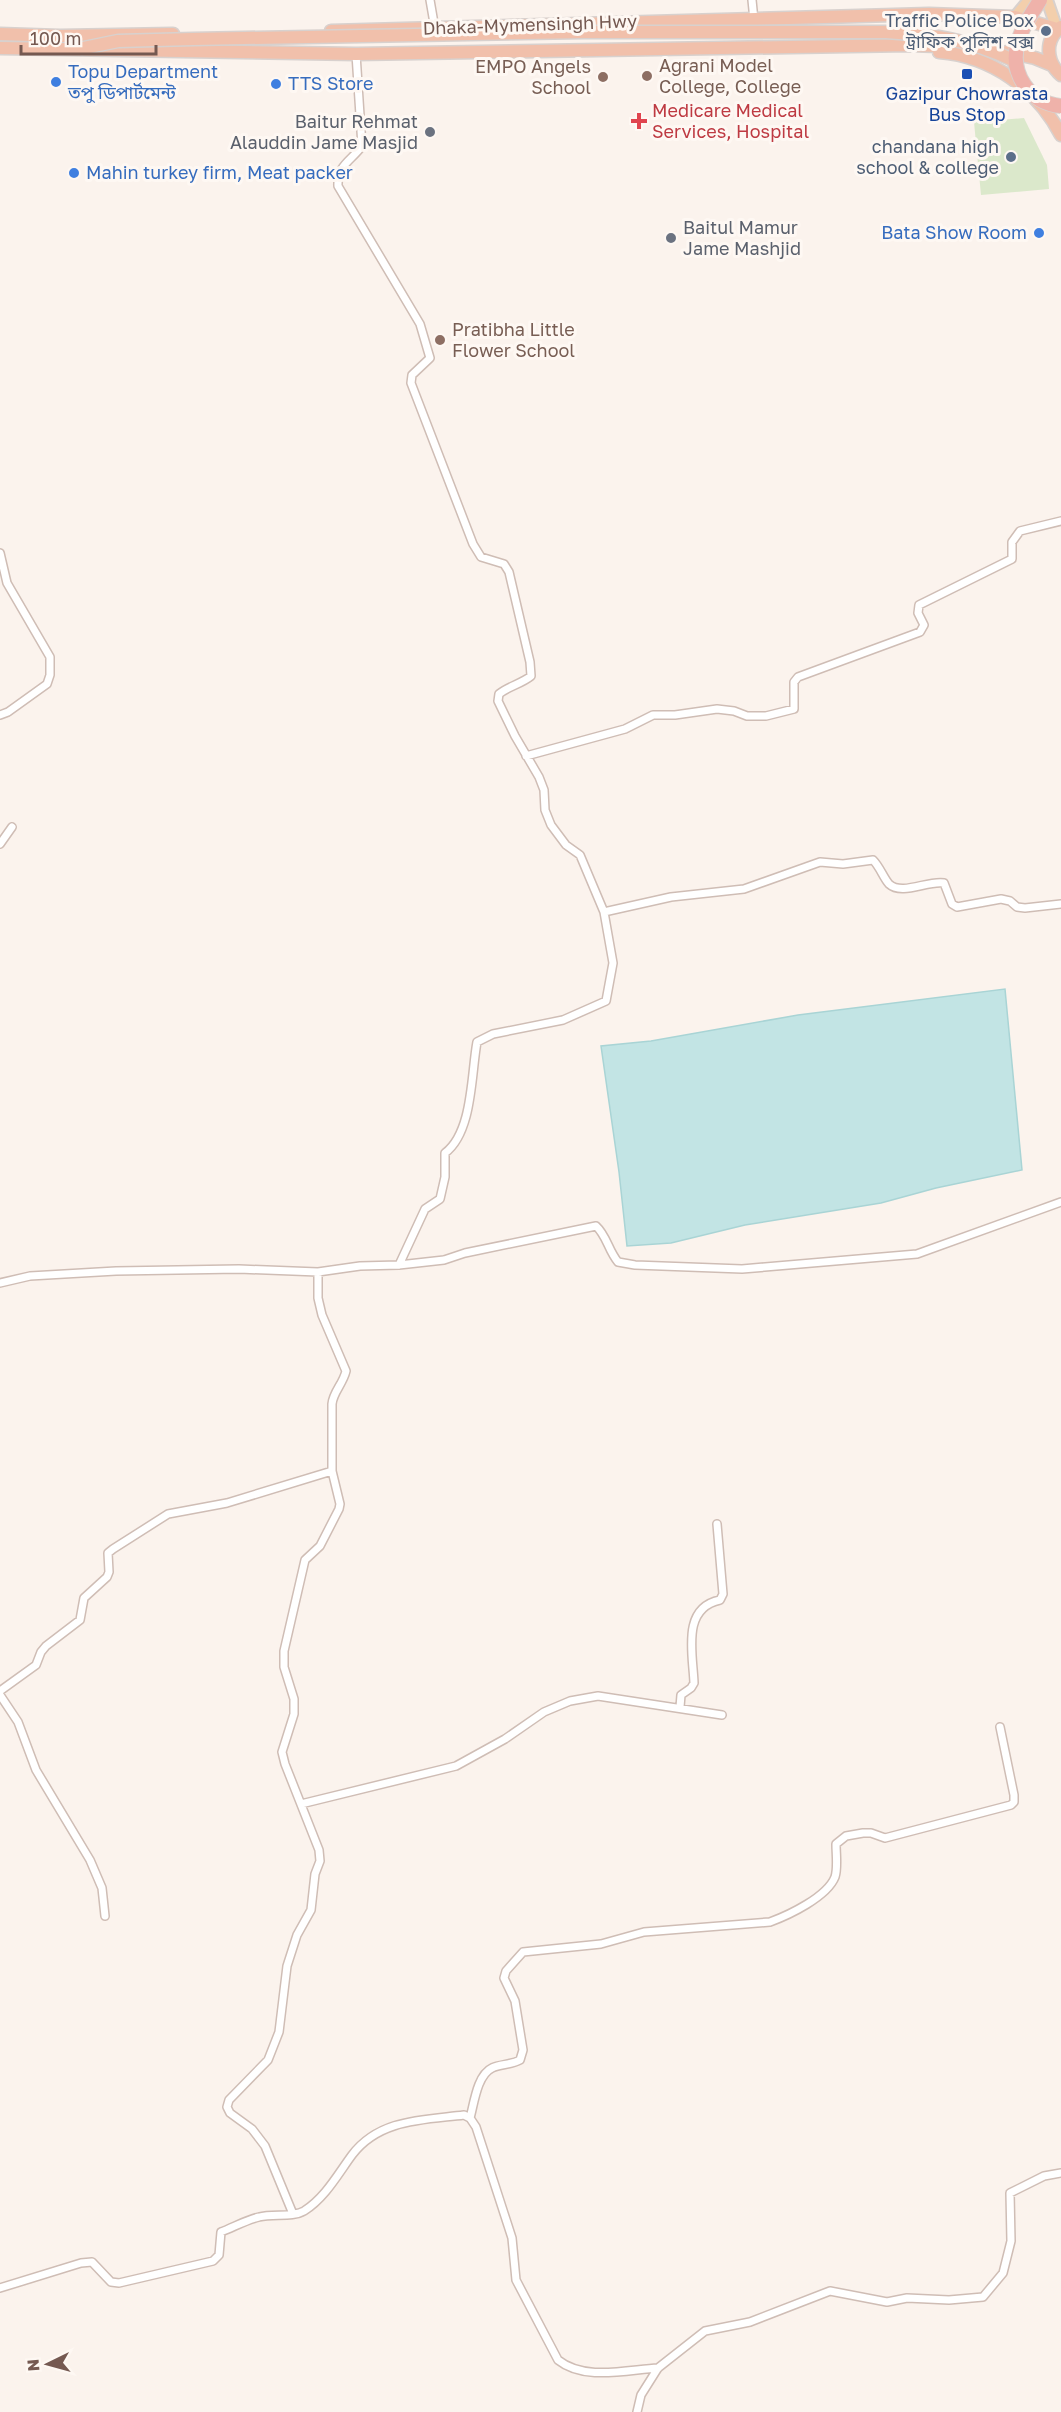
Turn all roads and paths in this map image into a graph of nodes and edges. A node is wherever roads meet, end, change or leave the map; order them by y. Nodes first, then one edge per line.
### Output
1 (430, 0) edge
2 (752, 0) edge
3 (1029, 0) edge
4 (1040, 0) edge
5 (1047, 0) edge
6 (1015, 17) junction
7 (754, 20) junction
8 (435, 28) junction
9 (1059, 28) edge
10 (0, 34) edge
11 (910, 45) junction
12 (0, 48) edge
13 (79, 49) junction
14 (356, 54) junction
15 (1052, 65) junction
16 (1018, 75) junction
17 (1061, 75) edge
18 (1061, 106) edge
19 (1061, 135) edge
20 (1061, 521) edge
21 (0, 553) edge
22 (0, 716) edge
23 (526, 756) junction
24 (12, 827) dead end
25 (0, 844) edge
26 (1061, 904) edge
27 (604, 912) junction
28 (1061, 1202) edge
29 (399, 1265) junction
30 (318, 1272) junction
31 (0, 1283) edge
32 (332, 1471) junction
33 (717, 1524) dead end
34 (0, 1693) edge
35 (680, 1707) junction
36 (722, 1715) dead end
37 (1000, 1726) dead end
38 (301, 1804) junction
39 (105, 1916) dead end
40 (470, 2118) junction
41 (1061, 2173) edge
42 (293, 2214) junction
43 (0, 2288) edge
44 (657, 2368) junction
45 (637, 2412) edge

1 - 8 street
2 - 7 street
3 - 6 main road
4 - 16 highway, bridge
5 - 9 main road
6 - 7 highway, Dhaka-Mymensingh Hwy
6 - 9 highway, Dhaka-Mymensingh Hwy
7 - 8 highway, Dhaka-Mymensingh Hwy
8 - 10 highway, Dhaka-Mymensingh Hwy
9 - 15 highway
11 - 14 highway, Dhaka-Mymensingh Hwy
11 - 15 highway, Dhaka-Mymensingh Hwy
11 - 19 highway
12 - 13 highway, Dhaka-Mymensingh Hwy
13 - 14 highway, Dhaka-Mymensingh Hwy
13 - 16 highway, bridge
14 - 23 street
15 - 17 highway
16 - 18 highway, bridge
20 - 23 street
21 - 22 street
23 - 27 street
24 - 25 street
26 - 27 street
27 - 29 street
28 - 29 street
29 - 30 street
30 - 31 street
30 - 32 street
32 - 34 street
32 - 38 street
33 - 35 street
34 - 39 street
35 - 36 street
35 - 38 street
37 - 40 street
38 - 42 street
40 - 42 street
40 - 44 street
41 - 44 street
42 - 43 street
44 - 45 street

